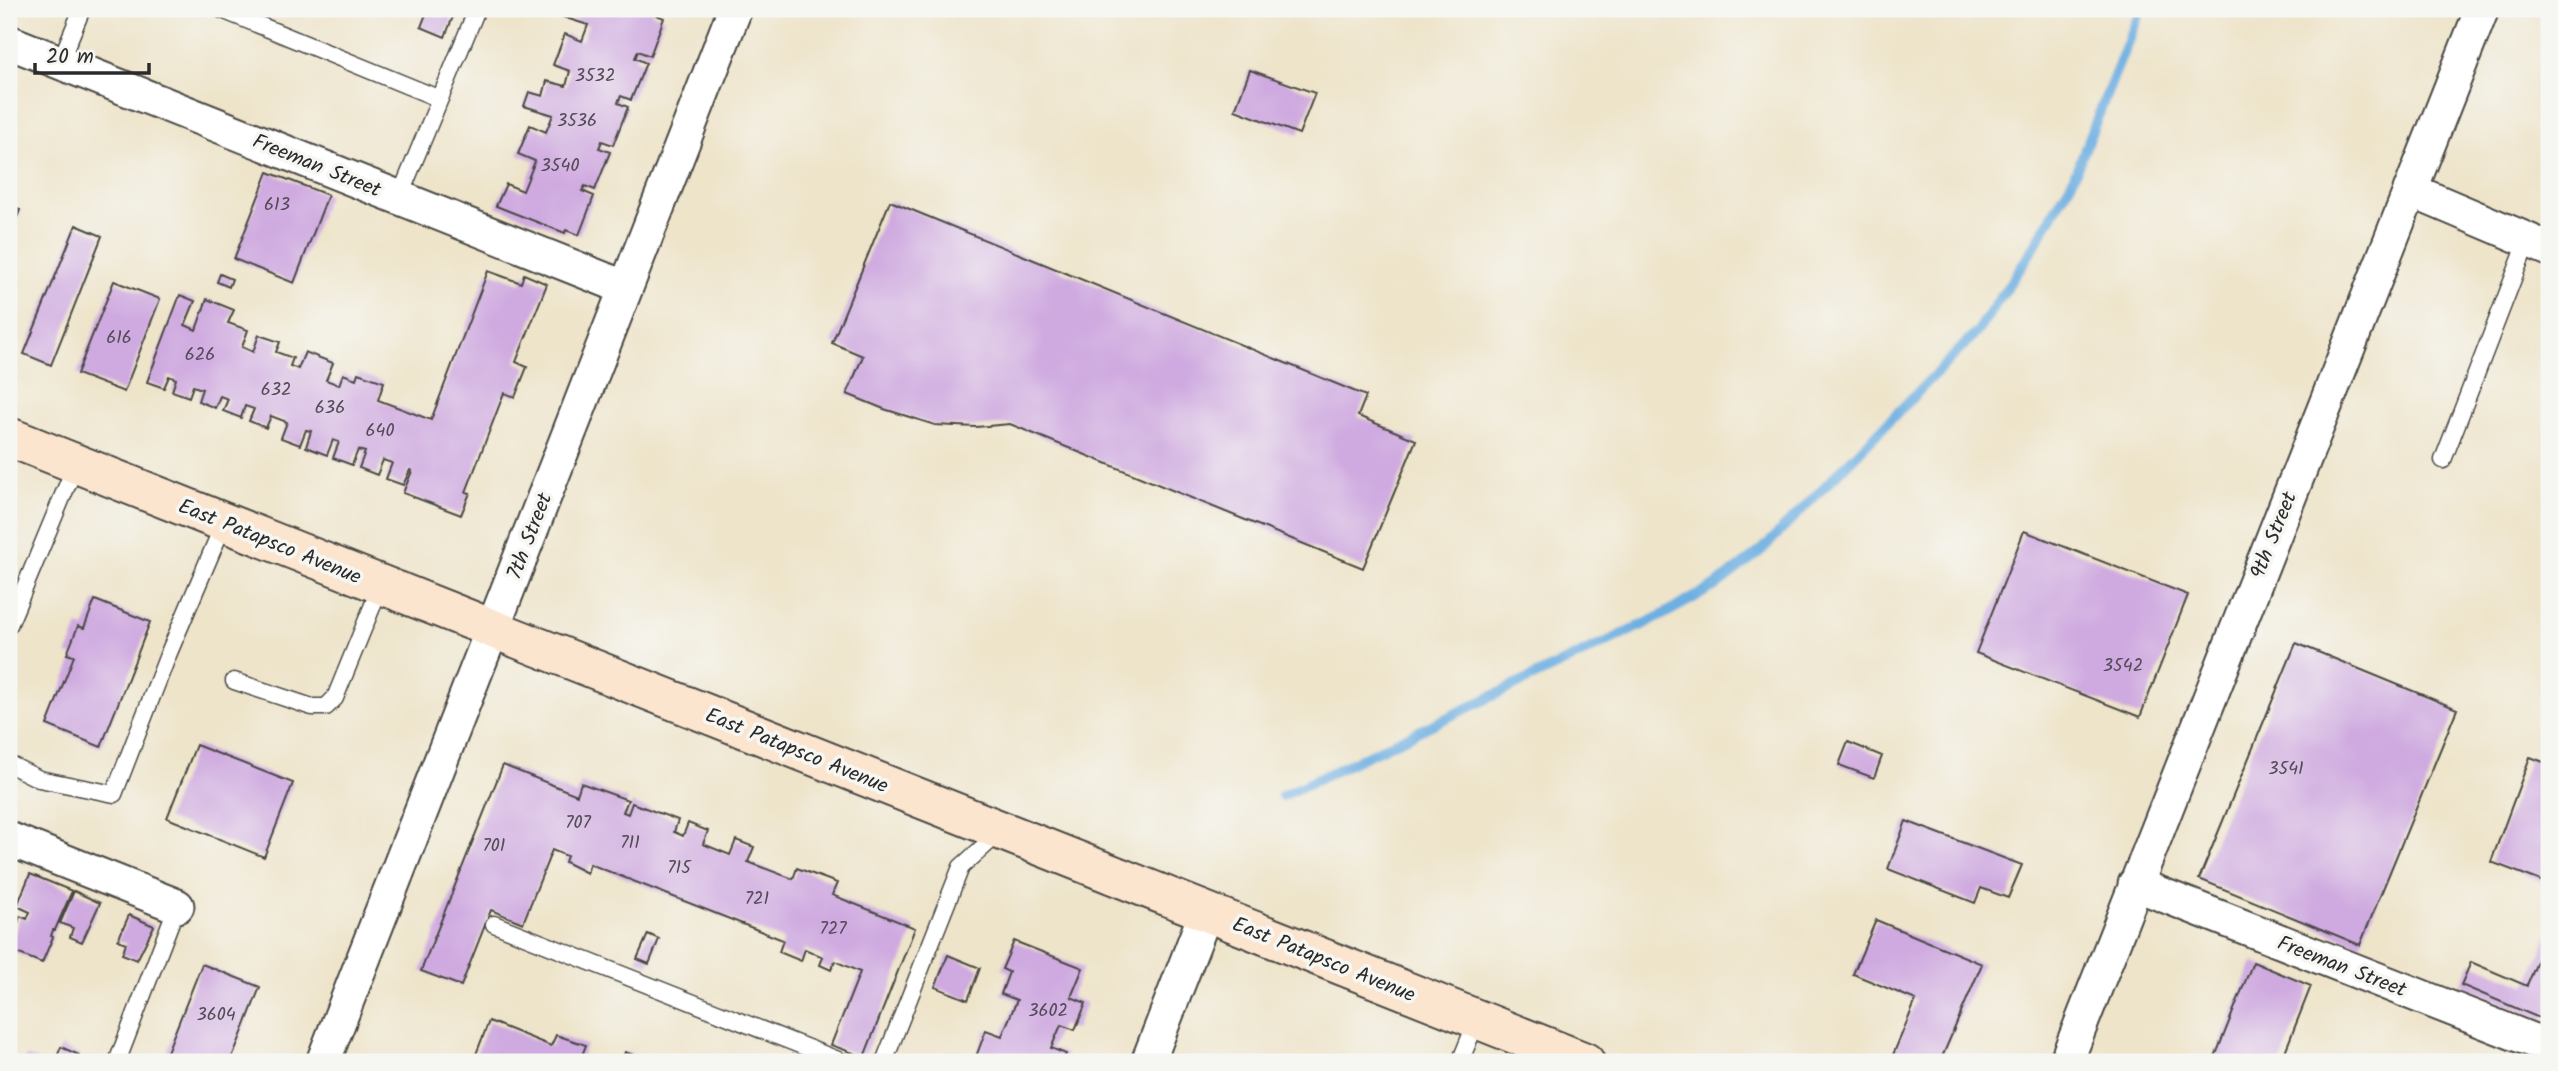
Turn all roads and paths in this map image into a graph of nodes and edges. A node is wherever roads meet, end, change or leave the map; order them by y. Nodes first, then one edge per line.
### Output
1 (82, 9) edge
2 (220, 9) edge
3 (477, 9) edge
4 (735, 9) edge
5 (2482, 9) edge
6 (9, 42) edge
7 (60, 62) junction
8 (440, 99) junction
9 (2410, 190) junction
10 (399, 198) junction
11 (2539, 244) edge
12 (626, 288) junction
13 (9, 437) edge
14 (2443, 460) dead end
15 (76, 464) junction
16 (224, 523) junction
17 (381, 585) junction
18 (9, 625) edge
19 (492, 629) junction
20 (234, 681) dead end
21 (9, 764) edge
22 (1001, 830) junction
23 (9, 839) edge
24 (2135, 884) junction
25 (177, 906) joint
26 (1206, 912) junction
27 (494, 924) dead end
28 (1477, 1020) junction
29 (2549, 1047) edge
30 (117, 1062) edge
31 (323, 1062) edge
32 (843, 1062) edge
33 (884, 1062) edge
34 (1148, 1062) edge
35 (1460, 1062) edge
36 (1585, 1062) edge
37 (2066, 1062) edge

1 - 7 lane
2 - 8 lane
3 - 8 lane
4 - 12 street, 7th Street
5 - 9 street, 9th Street
6 - 7 street, Freeman Street
7 - 10 street, Freeman Street
8 - 10 lane
9 - 11 street
9 - 24 street, 9th Street
10 - 12 street, Freeman Street
11 - 14 lane
12 - 19 street, 7th Street
13 - 15 main road, East Patapsco Avenue
15 - 16 main road, East Patapsco Avenue
15 - 18 lane
16 - 17 main road, East Patapsco Avenue
16 - 21 lane
17 - 19 main road, East Patapsco Avenue
17 - 20 lane
19 - 22 main road, East Patapsco Avenue
19 - 31 street, 7th Street
22 - 26 main road, East Patapsco Avenue
22 - 33 lane
23 - 25 street
24 - 29 street, Freeman Street
24 - 37 street, 9th Street
25 - 30 lane
26 - 28 main road, East Patapsco Avenue
26 - 34 street
27 - 32 lane
28 - 35 lane
28 - 36 main road, East Patapsco Avenue

